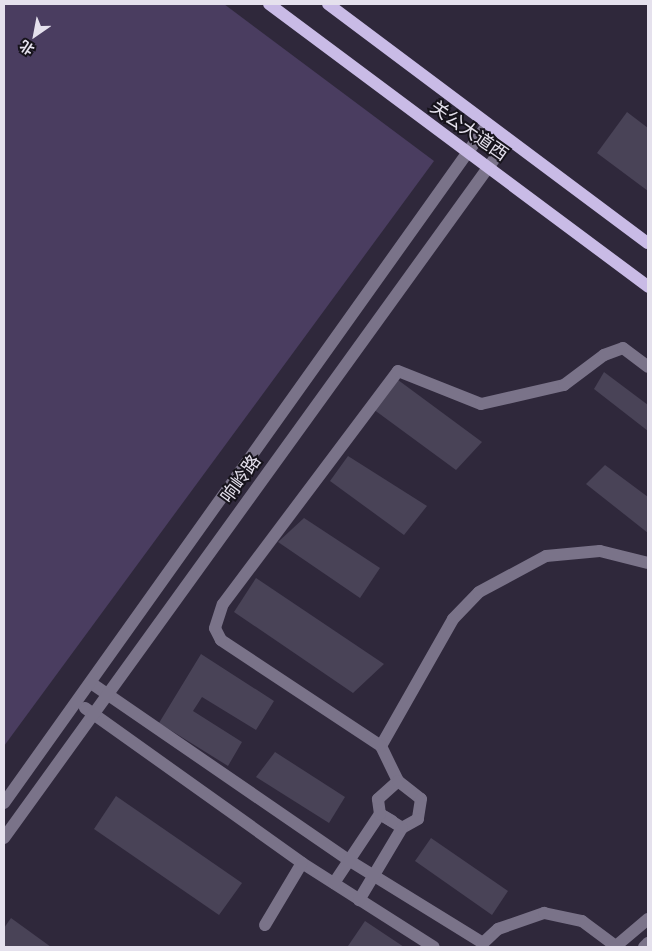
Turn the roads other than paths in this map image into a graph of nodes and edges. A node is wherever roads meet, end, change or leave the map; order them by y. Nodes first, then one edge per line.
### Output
1 (269, 4) edge
2 (328, 4) edge
3 (487, 125) junction
4 (508, 140) junction
5 (466, 154) junction
6 (489, 166) junction
7 (648, 243) edge
8 (648, 287) edge
9 (648, 367) edge
10 (648, 563) edge
11 (90, 683) junction
12 (106, 696) junction
13 (77, 702) junction
14 (92, 712) junction
15 (381, 746) junction
16 (398, 781) junction
17 (4, 803) edge
18 (380, 814) junction
19 (397, 825) junction
20 (4, 838) edge
21 (350, 861) junction
22 (302, 864) junction
23 (374, 875) junction
24 (334, 883) junction
25 (359, 900) junction
26 (648, 919) edge
27 (265, 924) dead end
28 (648, 943) edge
29 (483, 945) edge
30 (434, 947) edge
31 (617, 947) edge
32 (644, 947) edge

1 - 5 main road, 关公大道西
2 - 3 main road, 关公大道西
3 - 4 main road, 关公大道西
3 - 5 street, 响岭路
4 - 6 street, 响岭路
4 - 7 main road, 关公大道西
5 - 6 main road, 关公大道西
5 - 11 street, 响岭路
6 - 8 main road, 关公大道西
6 - 12 street, 响岭路
9 - 15 street
10 - 15 street
11 - 12 street
11 - 13 street, 响岭路
12 - 14 street, 响岭路
12 - 21 street
13 - 14 street
13 - 17 street, 响岭路
14 - 20 street, 响岭路
14 - 22 street
15 - 16 street
16 - 18 street
16 - 19 street
18 - 19 street
18 - 21 street
19 - 23 street
21 - 23 street
21 - 24 street
22 - 24 street
22 - 27 street
23 - 25 street
23 - 29 street
24 - 25 street
25 - 30 street
26 - 31 street
28 - 32 street
29 - 31 street

